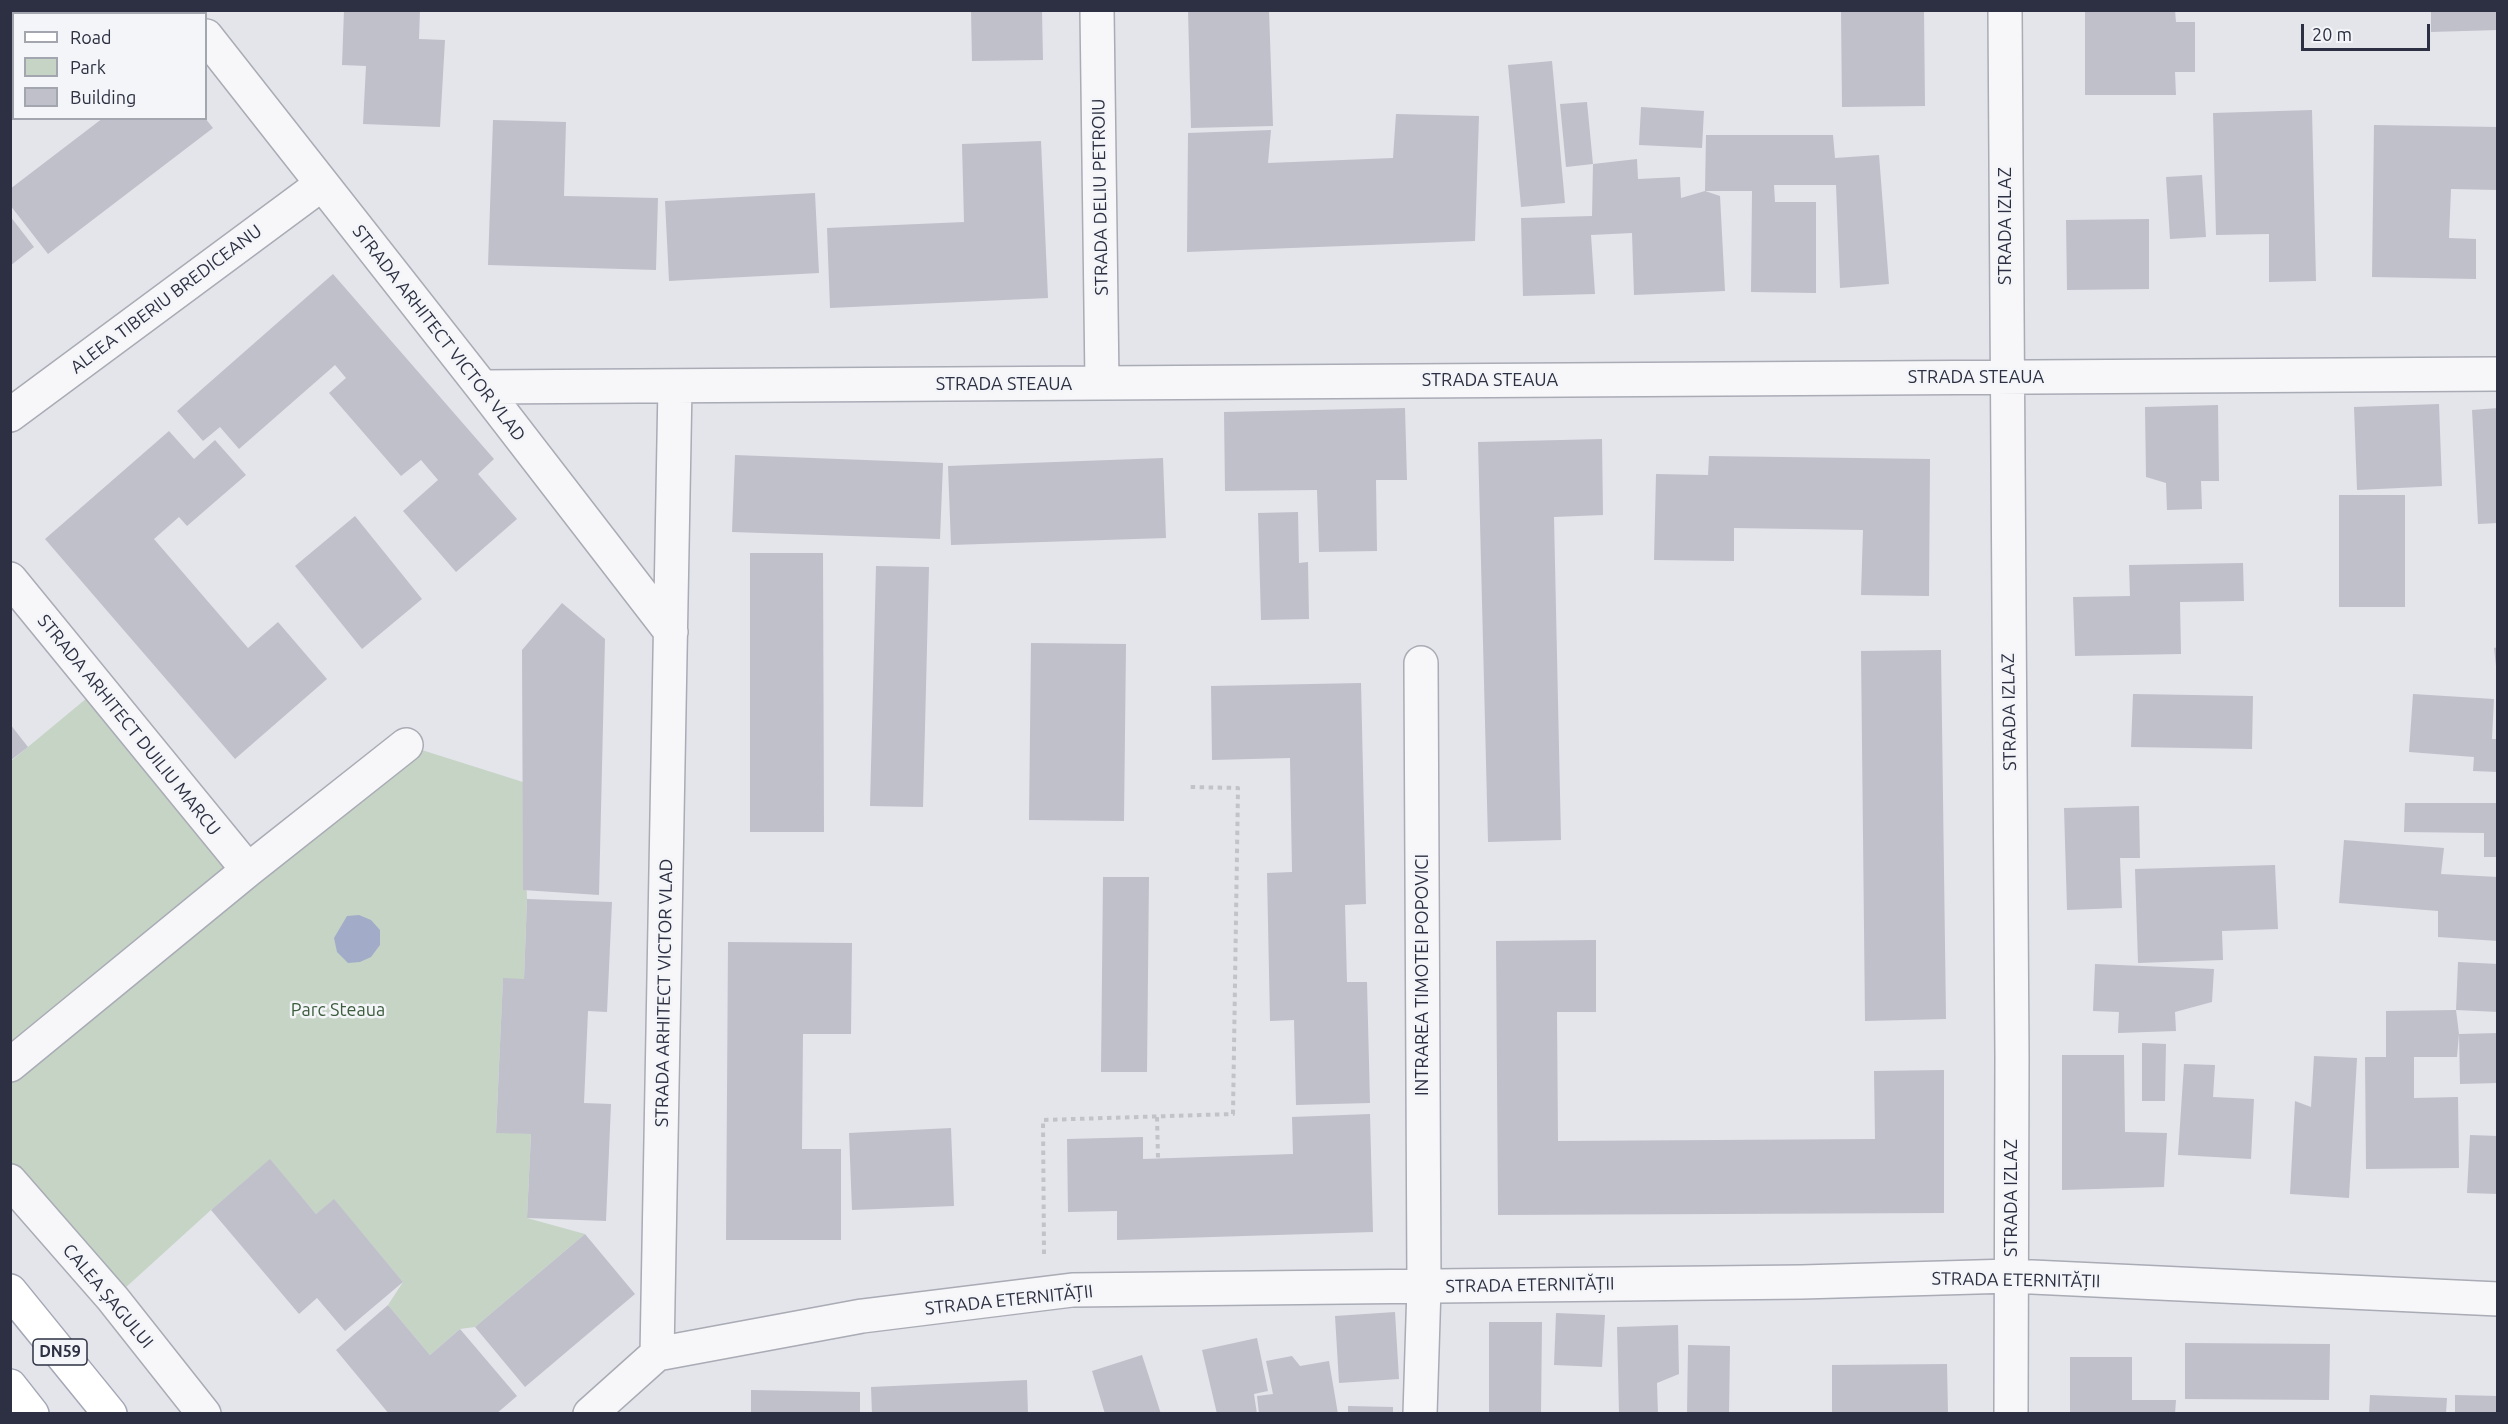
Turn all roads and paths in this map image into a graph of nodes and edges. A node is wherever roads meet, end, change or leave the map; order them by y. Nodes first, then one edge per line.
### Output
1 (1097, 10) edge
2 (2004, 10) edge
3 (207, 37) edge
4 (321, 184) junction
5 (2498, 374) edge
6 (2006, 377) junction
7 (1102, 383) junction
8 (675, 386) junction
9 (482, 387) junction
10 (10, 415) edge
11 (10, 579) edge
12 (671, 632) junction
13 (1421, 663) dead end
14 (406, 745) dead end
15 (1190, 787) dead end
16 (248, 870) junction
17 (10, 1065) edge
18 (1157, 1117) junction
19 (1158, 1158) dead end
20 (10, 1181) edge
21 (2011, 1276) junction
22 (1424, 1287) junction
23 (10, 1291) edge
24 (1044, 1293) junction
25 (2498, 1299) edge
26 (657, 1354) junction
27 (10, 1386) edge
28 (32, 1413) edge
29 (110, 1413) edge
30 (204, 1413) edge
31 (590, 1413) edge
32 (1420, 1413) edge
33 (2011, 1413) edge

1 - 7 street, STRADA DELIU PETROIU
2 - 6 street, STRADA IZLAZ
3 - 4 street, STRADA ARHITECT VICTOR VLAD
4 - 9 street, STRADA ARHITECT VICTOR VLAD
4 - 10 street, ALEEA TIBERIU BREDICEANU
5 - 6 street, STRADA STEAUA
6 - 7 street, STRADA STEAUA
6 - 21 street, STRADA IZLAZ
7 - 8 street, STRADA STEAUA
8 - 9 street, STRADA STEAUA
8 - 12 street, STRADA ARHITECT VICTOR VLAD
9 - 12 street, STRADA ARHITECT VICTOR VLAD
11 - 16 street, STRADA ARHITECT DUILIU MARCU
12 - 26 street, STRADA ARHITECT VICTOR VLAD
13 - 22 street, INTRAREA TIMOTEI POPOVICI
14 - 16 street
15 - 18 path
16 - 17 street
18 - 19 path
18 - 24 path
20 - 30 street, CALEA ȘAGULUI
21 - 22 street, STRADA ETERNITĂȚII
21 - 25 street, STRADA ETERNITĂȚII
21 - 33 street, STRADA IZLAZ
22 - 24 street, STRADA ETERNITĂȚII
22 - 32 street, INTRAREA TIMOTEI POPOVICI
23 - 29 main road, DN59
24 - 26 street, STRADA ETERNITĂȚII
26 - 31 street
27 - 28 main road

